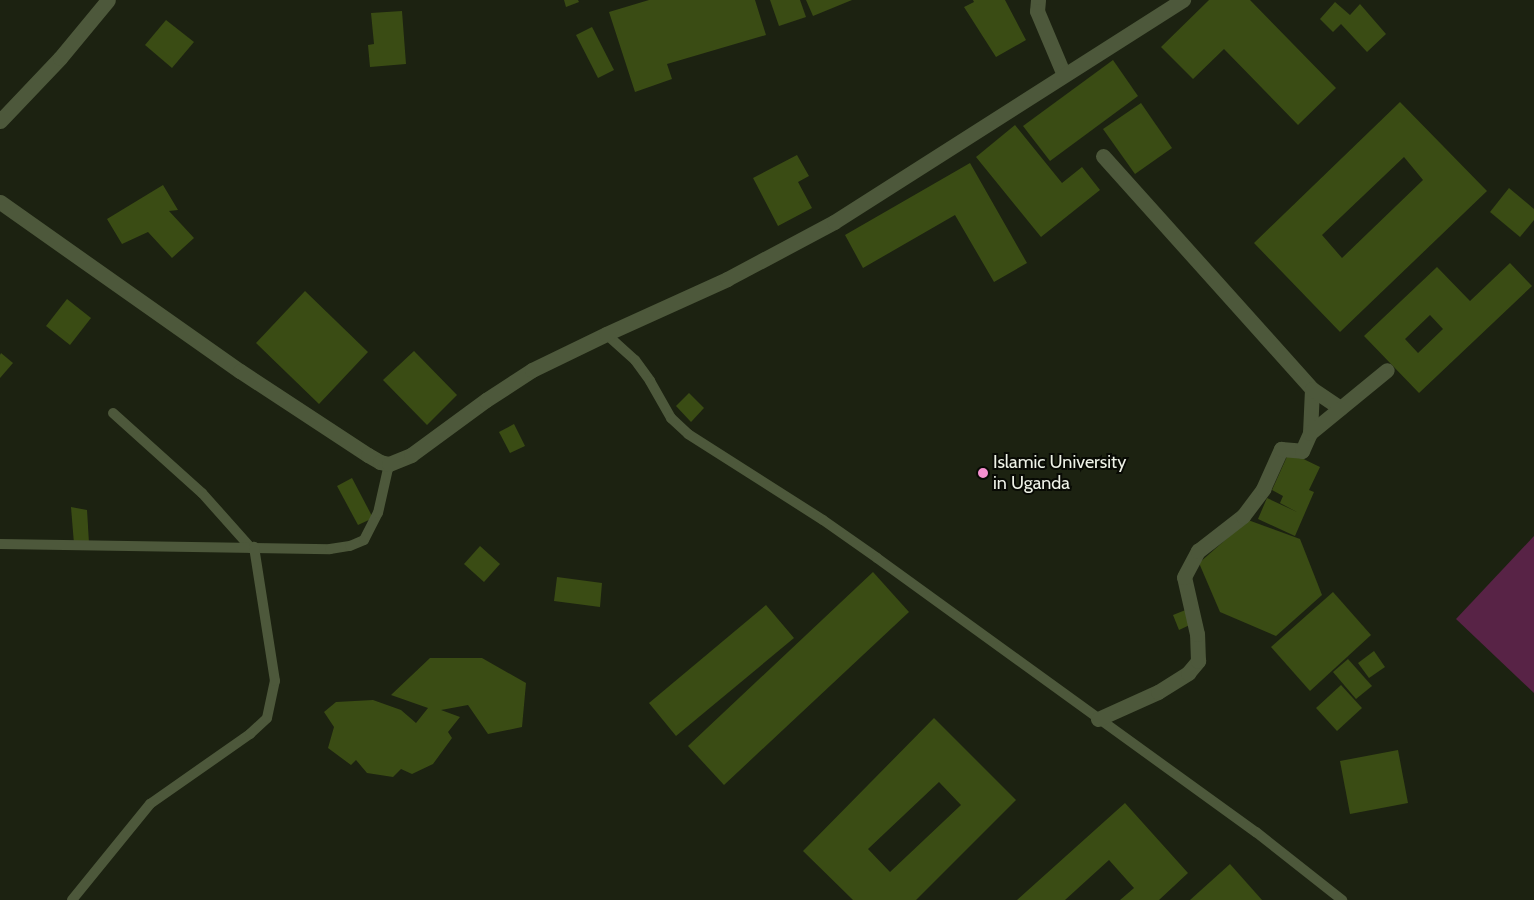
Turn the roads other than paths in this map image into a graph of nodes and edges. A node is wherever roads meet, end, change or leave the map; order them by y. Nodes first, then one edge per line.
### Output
1 (108, 0) edge
2 (1038, 0) edge
3 (1182, 0) edge
4 (1064, 75) junction
5 (0, 121) edge
6 (1103, 156) dead end
7 (0, 202) edge
8 (606, 334) junction
9 (1387, 370) dead end
10 (1312, 389) junction
11 (1340, 408) junction
12 (113, 413) dead end
13 (1310, 433) junction
14 (389, 464) junction
15 (0, 544) edge
16 (253, 548) junction
17 (1098, 719) junction
18 (72, 900) edge
19 (1342, 900) edge

1 - 5 street
2 - 4 street
3 - 4 street
4 - 8 street
6 - 10 street
7 - 14 street
8 - 14 street
8 - 17 lane
9 - 11 street
10 - 11 street
10 - 13 street
11 - 13 street
12 - 16 lane
13 - 17 street
14 - 16 lane
15 - 16 lane
16 - 18 lane
17 - 19 lane

